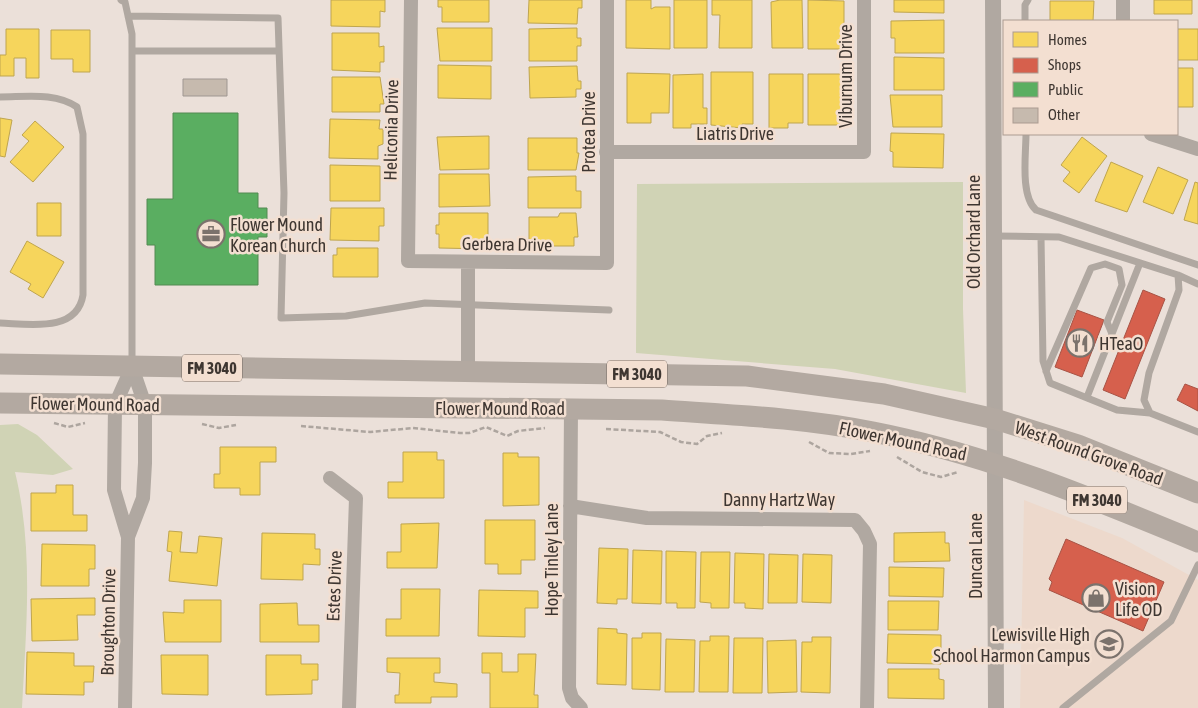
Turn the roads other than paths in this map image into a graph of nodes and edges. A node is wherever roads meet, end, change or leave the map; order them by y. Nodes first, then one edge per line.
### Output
1 (121, 0) edge
2 (411, 0) edge
3 (607, 0) edge
4 (864, 0) edge
5 (993, 0) edge
6 (1028, 0) edge
7 (1123, 0) edge
8 (128, 16) junction
9 (1025, 20) edge
10 (1123, 20) edge
11 (132, 51) junction
12 (279, 51) junction
13 (0, 97) edge
14 (1026, 135) edge
15 (1154, 135) edge
16 (1198, 149) edge
17 (606, 152) junction
18 (864, 152) joint
19 (992, 236) junction
20 (1042, 237) junction
21 (408, 261) joint
22 (468, 262) junction
23 (607, 263) joint
24 (1140, 263) junction
25 (1198, 265) edge
26 (1178, 275) junction
27 (1198, 284) edge
28 (468, 305) junction
29 (609, 310) dead end
30 (0, 323) edge
31 (1112, 334) junction
32 (0, 364) edge
33 (132, 367) junction
34 (1046, 371) junction
35 (468, 372) junction
36 (1087, 398) junction
37 (0, 403) edge
38 (115, 405) junction
39 (145, 405) junction
40 (571, 409) junction
41 (1150, 413) junction
42 (987, 417) junction
43 (1198, 432) edge
44 (995, 464) junction
45 (330, 478) dead end
46 (1198, 493) edge
47 (570, 506) junction
48 (128, 537) junction
49 (1198, 542) edge
50 (1198, 565) edge
51 (125, 708) edge
52 (349, 708) edge
53 (580, 708) edge
54 (867, 708) edge
55 (996, 708) edge
56 (1062, 708) edge

1 - 8 lane
2 - 21 street, Heliconia Drive
3 - 17 street, Protea Drive
4 - 18 street, Viburnum Drive
5 - 19 street, Old Orchard Lane
6 - 9 lane
7 - 10 street
8 - 11 lane
8 - 12 lane
11 - 12 lane
11 - 33 lane
12 - 28 lane
13 - 30 lane
14 - 25 lane
15 - 16 street
17 - 18 street, Liatris Drive
17 - 23 street, Protea Drive
19 - 20 lane
19 - 42 street, Old Orchard Lane
20 - 24 lane
20 - 34 lane
21 - 22 street, Gerbera Drive
22 - 23 street, Gerbera Drive
22 - 28 street
24 - 26 lane
24 - 31 lane
26 - 27 lane
26 - 41 lane
28 - 29 lane
28 - 35 street
31 - 34 lane
31 - 36 lane
32 - 33 main road, Flower Mound Road / FM 3040
33 - 35 main road, Flower Mound Road / FM 3040
33 - 38 street, Broughton Drive
33 - 39 street, Broughton Drive
34 - 36 lane
35 - 42 main road, Flower Mound Road / FM 3040
36 - 41 lane
37 - 38 main road, Flower Mound Road / FM 3040
38 - 39 main road, Flower Mound Road / FM 3040
38 - 48 street, Broughton Drive
39 - 40 main road, Flower Mound Road / FM 3040
39 - 48 street, Broughton Drive
40 - 44 main road, Flower Mound Road / FM 3040
40 - 47 street, Hope Tinley Lane
41 - 43 lane
42 - 44 street, Old Orchard Lane
42 - 46 main road, West Round Grove Road / FM 3040
44 - 49 main road, FM 3040
44 - 55 street, Duncan Lane
45 - 52 street, Estes Drive
47 - 53 street, Hope Tinley Lane
47 - 54 street, Danny Hartz Way
48 - 51 street, Broughton Drive
50 - 56 lane

